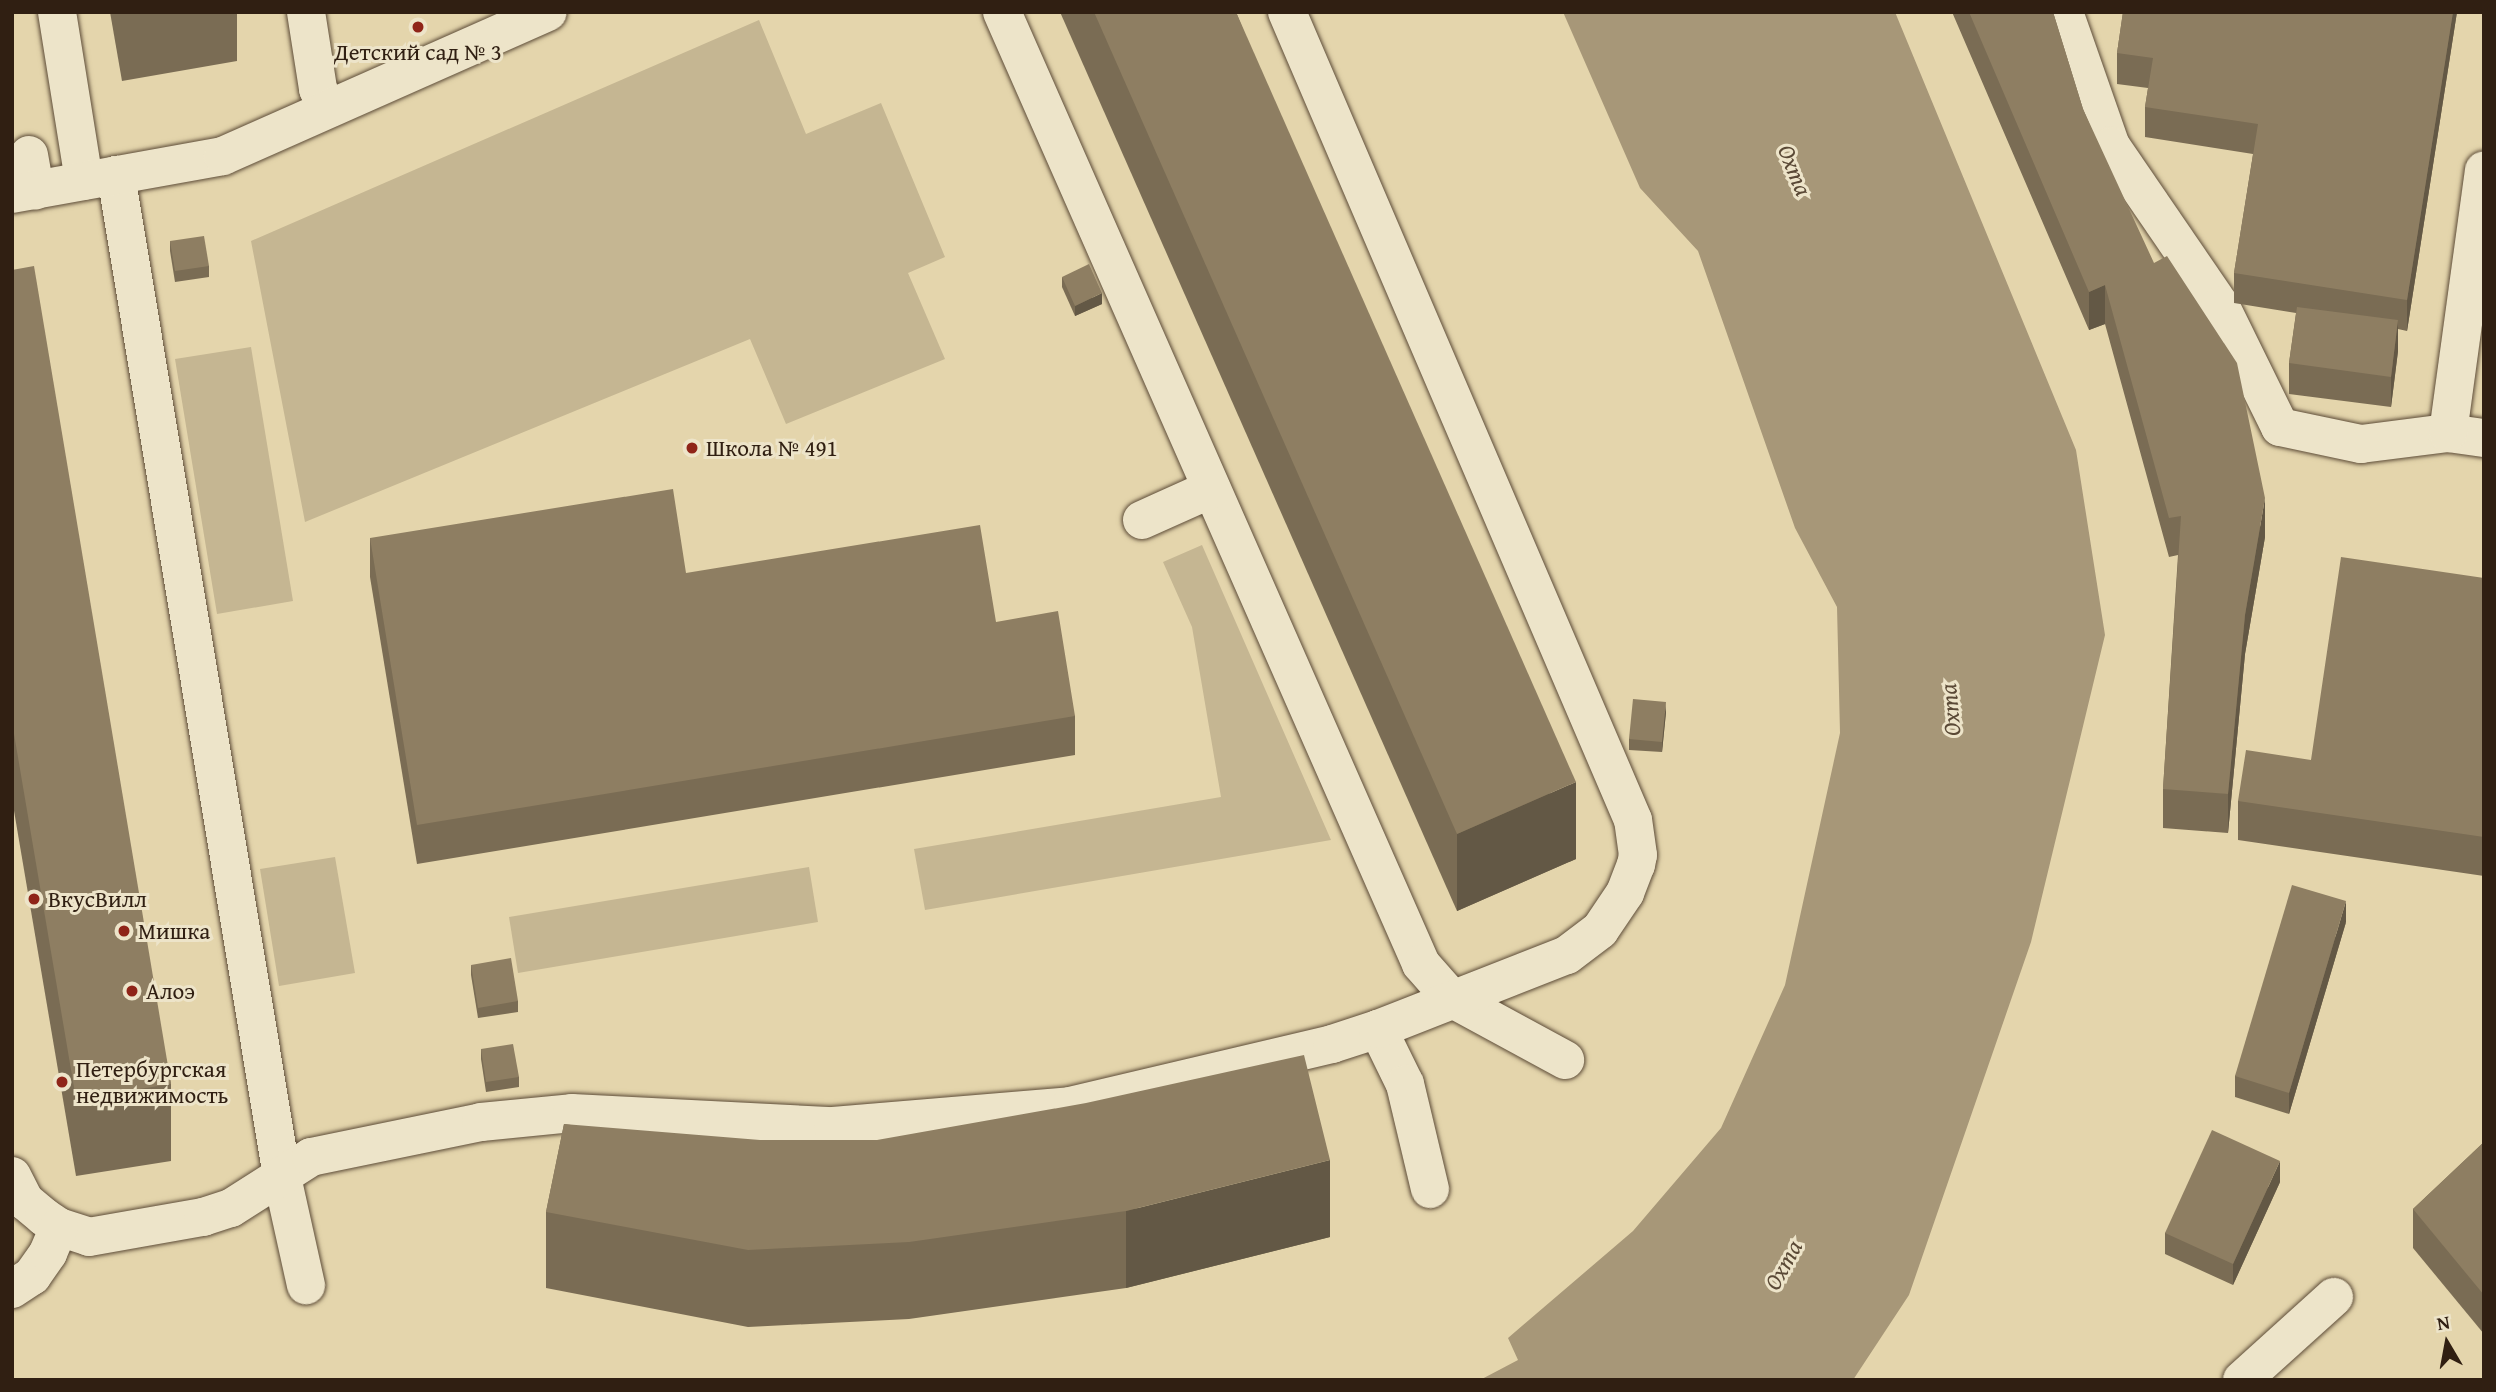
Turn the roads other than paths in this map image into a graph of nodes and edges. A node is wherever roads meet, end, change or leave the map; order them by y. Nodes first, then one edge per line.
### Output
1 (57, 12) edge
2 (306, 12) edge
3 (548, 12) edge
4 (1002, 12) edge
5 (1287, 12) edge
6 (2064, 12) edge
7 (327, 109) junction
8 (2484, 170) edge
9 (100, 178) junction
10 (25, 179) edge
11 (2466, 436) edge
12 (1211, 489) junction
13 (1142, 520) dead end
14 (1451, 998) junction
15 (1386, 1016) junction
16 (1565, 1060) dead end
17 (12, 1176) edge
18 (282, 1177) junction
19 (1430, 1189) dead end
20 (59, 1227) junction
21 (306, 1284) dead end
22 (12, 1289) edge
23 (2334, 1297) dead end
24 (2242, 1380) edge

1 - 9 lane
2 - 7 lane
3 - 7 lane
4 - 12 lane
5 - 14 lane
6 - 11 lane
7 - 9 lane
8 - 11 lane
9 - 10 lane
9 - 18 lane
12 - 13 lane
12 - 14 lane
14 - 15 lane
14 - 16 lane
15 - 18 lane
15 - 19 lane
17 - 20 lane
18 - 20 lane
18 - 21 lane
20 - 22 lane
23 - 24 lane

